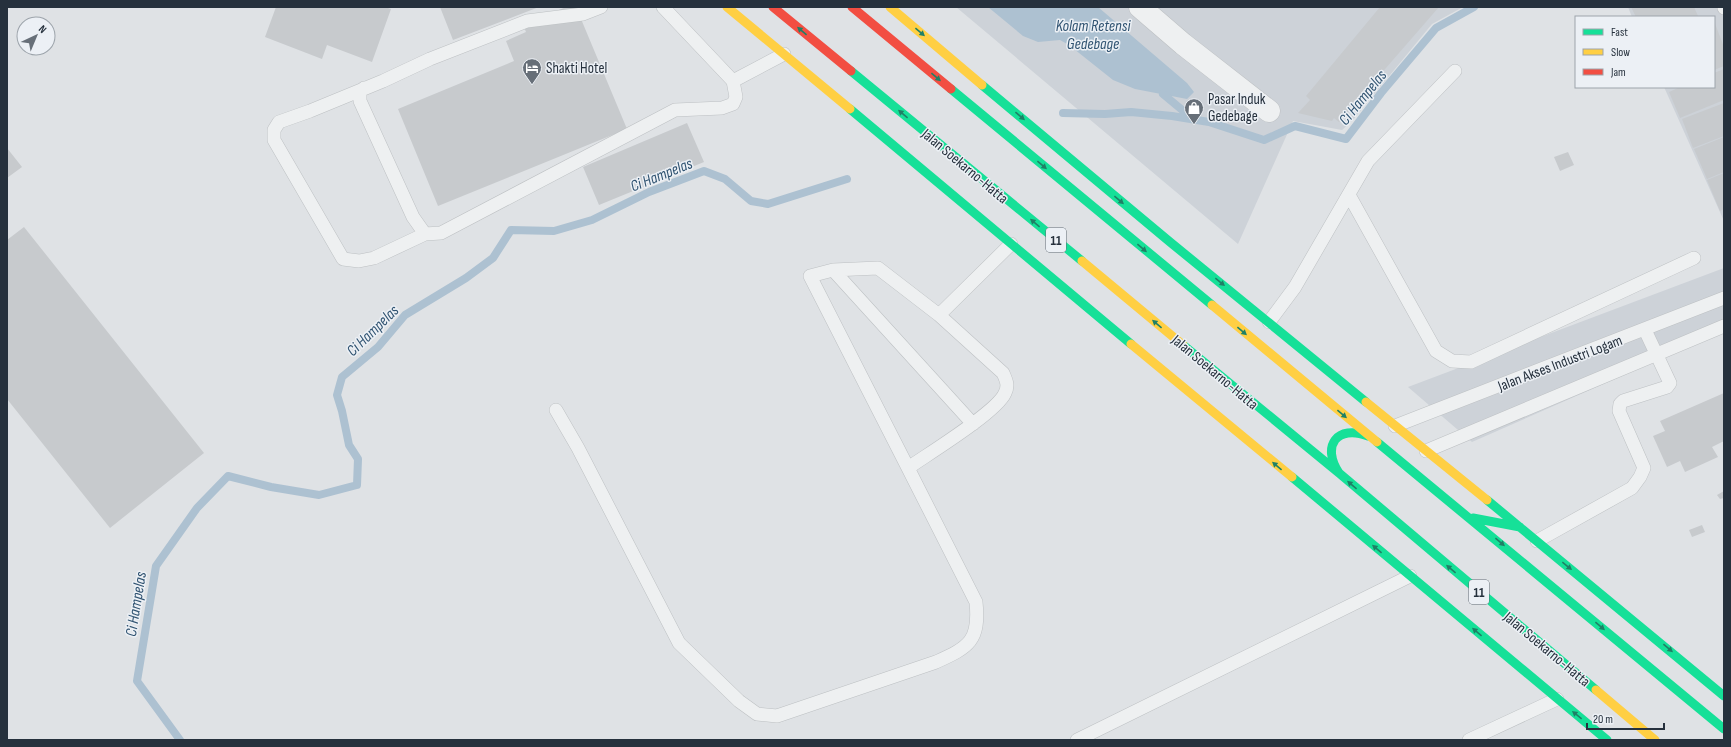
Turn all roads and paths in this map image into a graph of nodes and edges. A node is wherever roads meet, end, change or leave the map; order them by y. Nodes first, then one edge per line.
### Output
1 (601, 7) edge
2 (663, 7) edge
3 (727, 7) edge
4 (773, 7) edge
5 (852, 7) edge
6 (890, 7) edge
7 (1140, 7) edge
8 (784, 54) junction
9 (1455, 71) dead end
10 (733, 81) junction
11 (364, 88) junction
12 (1269, 111) dead end
13 (1349, 195) junction
14 (426, 234) junction
15 (1011, 244) junction
16 (1694, 258) dead end
17 (833, 270) junction
18 (1724, 298) edge
19 (939, 315) junction
20 (1269, 322) junction
21 (1724, 326) edge
22 (1644, 330) junction
23 (1656, 354) junction
24 (556, 410) dead end
25 (973, 424) junction
26 (1395, 426) junction
27 (1368, 436) junction
28 (1426, 451) junction
29 (908, 468) junction
30 (1339, 473) junction
31 (1470, 518) junction
32 (1520, 527) junction
33 (1537, 541) junction
34 (1410, 576) junction
35 (1724, 696) edge
36 (1557, 699) junction
37 (1620, 711) junction
38 (1724, 729) edge
39 (1635, 734) dead end
40 (1077, 740) edge
41 (1468, 740) edge
42 (1607, 740) edge
43 (1655, 740) edge

1 - 11 lane
2 - 10 lane
3 - 8 main road, Jalan Soekarno-Hatta
30 -> 4 main road, Jalan Soekarno-Hatta / 11
5 -> 27 main road
6 -> 20 main road
7 - 12 street
8 - 10 lane
8 - 15 main road, Jalan Soekarno-Hatta
9 - 13 lane
10 - 14 lane
11 - 14 lane
11 - 14 lane
13 - 16 lane
13 - 20 lane
15 - 19 lane
34 -> 15 main road, Jalan Soekarno-Hatta
17 - 19 lane
17 - 25 lane
17 - 29 lane
18 - 22 lane, Jalan Akses Industri Logam
19 - 25 lane
20 - 26 main road
21 - 23 lane, Jalan Akses Industri Logam
22 - 23 lane
22 - 26 lane, Jalan Akses Industri Logam
23 - 28 lane, Jalan Akses Industri Logam
23 - 33 lane
24 - 29 lane
25 - 29 lane
26 - 28 main road
27 - 30 main road
27 - 31 main road
28 - 32 main road
37 -> 30 main road, Jalan Soekarno-Hatta / 11
31 - 32 main road
31 -> 38 main road
32 - 33 main road
33 -> 35 main road
36 -> 34 main road, Jalan Soekarno-Hatta
34 - 40 lane
36 - 41 lane
42 -> 36 main road, Jalan Soekarno-Hatta
37 - 39 main road
37 - 43 main road, Jalan Soekarno-Hatta / 11

